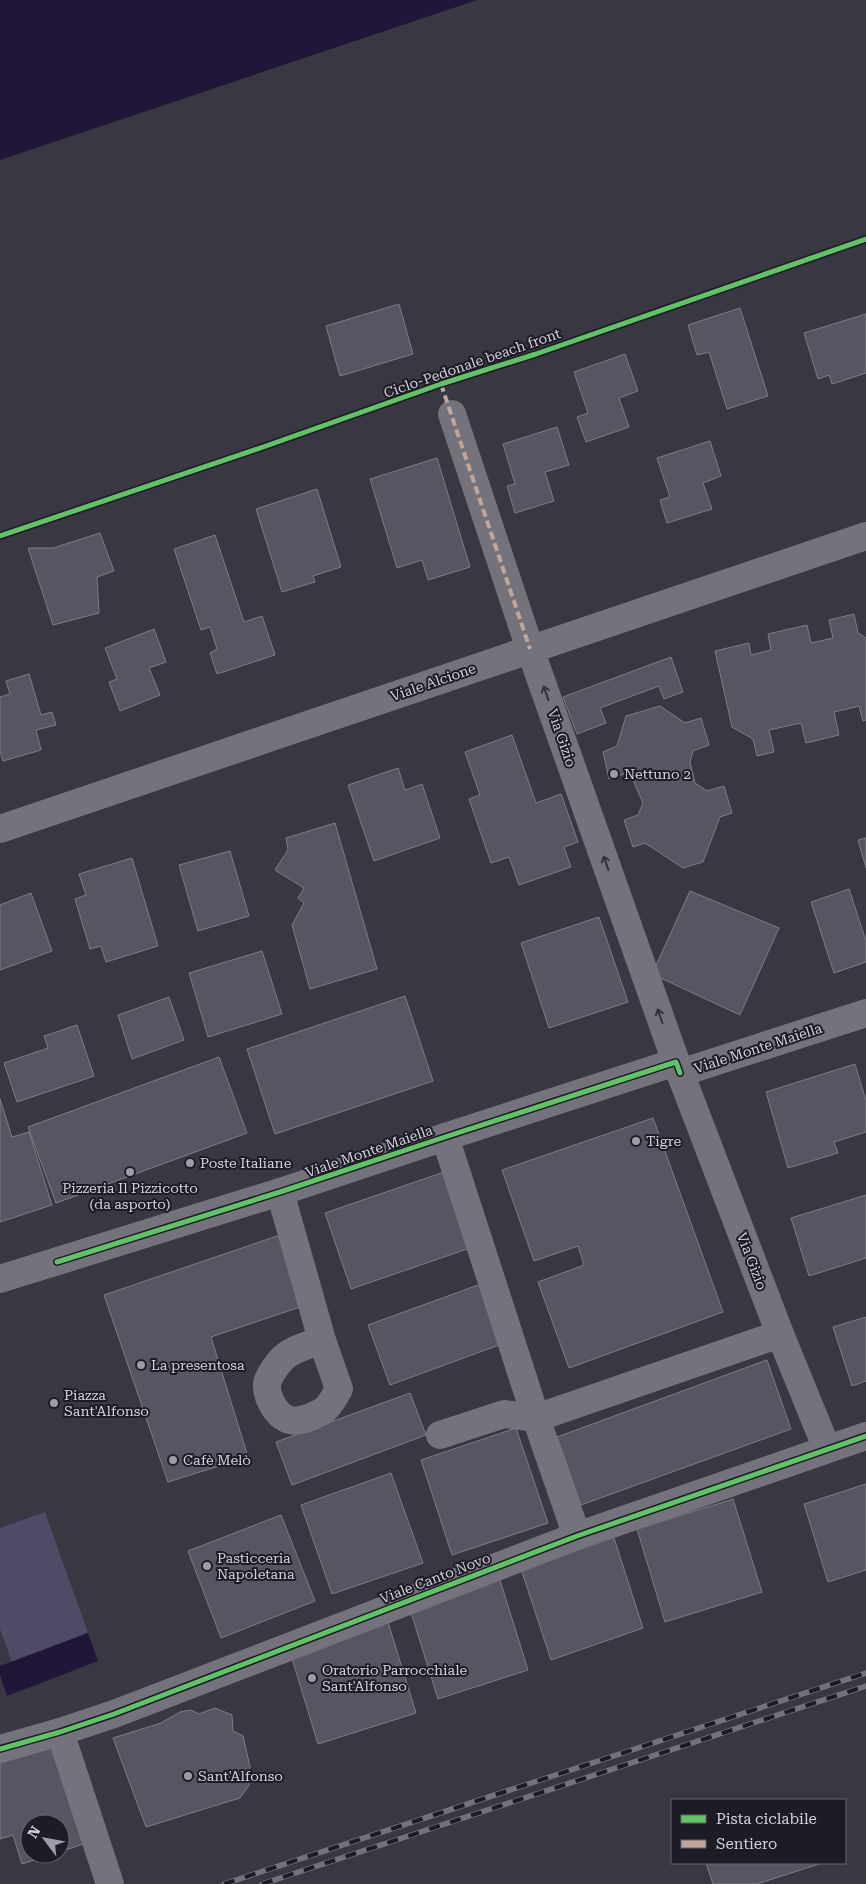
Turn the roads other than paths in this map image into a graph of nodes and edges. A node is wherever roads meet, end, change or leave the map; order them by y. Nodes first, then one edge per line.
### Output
1 (452, 414) dead end
2 (866, 536) edge
3 (530, 649) junction
4 (0, 830) edge
5 (866, 1013) edge
6 (678, 1068) junction
7 (445, 1137) junction
8 (280, 1192) junction
9 (0, 1279) edge
10 (780, 1334) junction
11 (322, 1340) dead end
12 (536, 1418) junction
13 (440, 1435) dead end
14 (866, 1436) edge
15 (827, 1448) junction
16 (578, 1536) junction
17 (60, 1732) junction
18 (7, 1747) edge
19 (110, 1884) edge

1 - 3 street, Via Gizio
2 - 3 street, Viale Alcione
3 - 4 street, Viale Alcione
6 -> 3 street, Via Gizio
5 - 6 street, Viale Monte Maiella
6 - 7 street, Viale Monte Maiella
6 - 10 street, Via Gizio
7 - 8 street, Viale Monte Maiella
7 - 12 street
8 - 9 street, Viale Monte Maiella
8 - 11 street
10 - 12 street
10 - 15 street, Via Gizio
12 - 13 street
12 - 16 street
14 - 15 street, Viale Canto Novo
15 - 16 street, Viale Canto Novo
16 - 17 street, Viale Canto Novo
17 - 18 street, Viale Canto Novo
17 - 19 street

